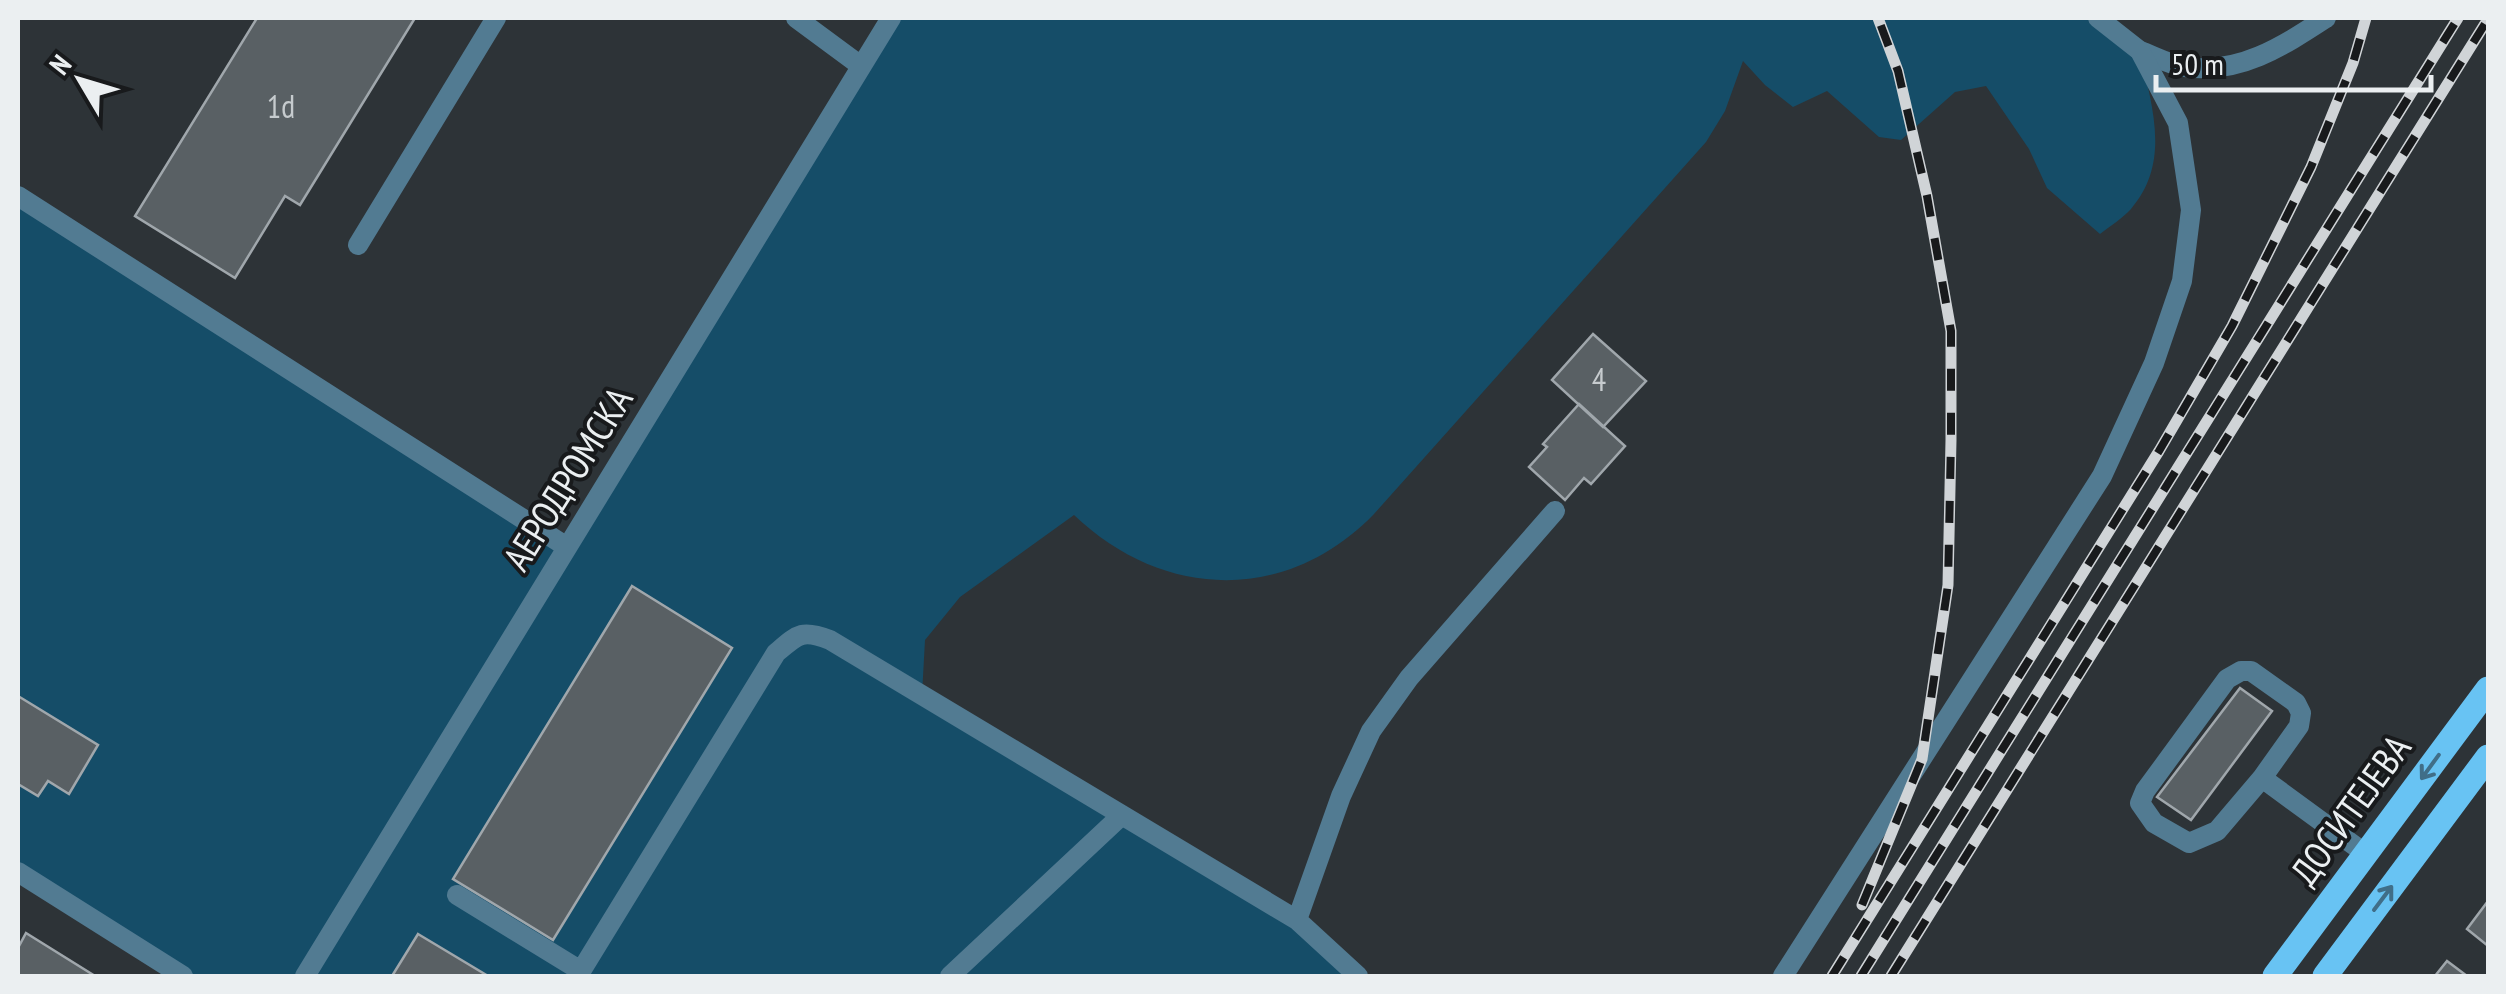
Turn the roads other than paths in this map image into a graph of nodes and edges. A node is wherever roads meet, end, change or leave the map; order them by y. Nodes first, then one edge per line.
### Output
1 (496, 18) edge
2 (796, 18) edge
3 (891, 18) edge
4 (2098, 18) edge
5 (2326, 18) edge
6 (2140, 51) junction
7 (861, 66) junction
8 (18, 196) edge
9 (358, 244) dead end
10 (1554, 512) dead end
11 (567, 547) junction
12 (2488, 689) edge
13 (2488, 756) edge
14 (2262, 778) junction
15 (1122, 815) junction
16 (2366, 854) junction
17 (18, 872) edge
18 (457, 896) dead end
19 (1298, 920) junction
20 (184, 976) edge
21 (304, 976) edge
22 (950, 976) edge
23 (1358, 976) edge
24 (1784, 976) edge
25 (2275, 976) edge
26 (2325, 976) edge

1 - 9 street
2 - 7 street
3 - 7 street, АЕРОДРОМСКА
4 - 6 street
5 - 6 street
6 - 24 street
7 - 11 street, АЕРОДРОМСКА
8 - 11 street
10 - 19 street
11 - 21 street, АЕРОДРОМСКА
12 -> 16 main road, ДОСИТЕЈЕВА
26 -> 13 main road, ДОСИТЕЈЕВА
14 - 14 street
14 - 16 street
15 - 18 street
15 - 19 street
15 - 22 street
16 - 25 main road, ДОСИТЕЈЕВА
17 - 20 street
19 - 23 street

